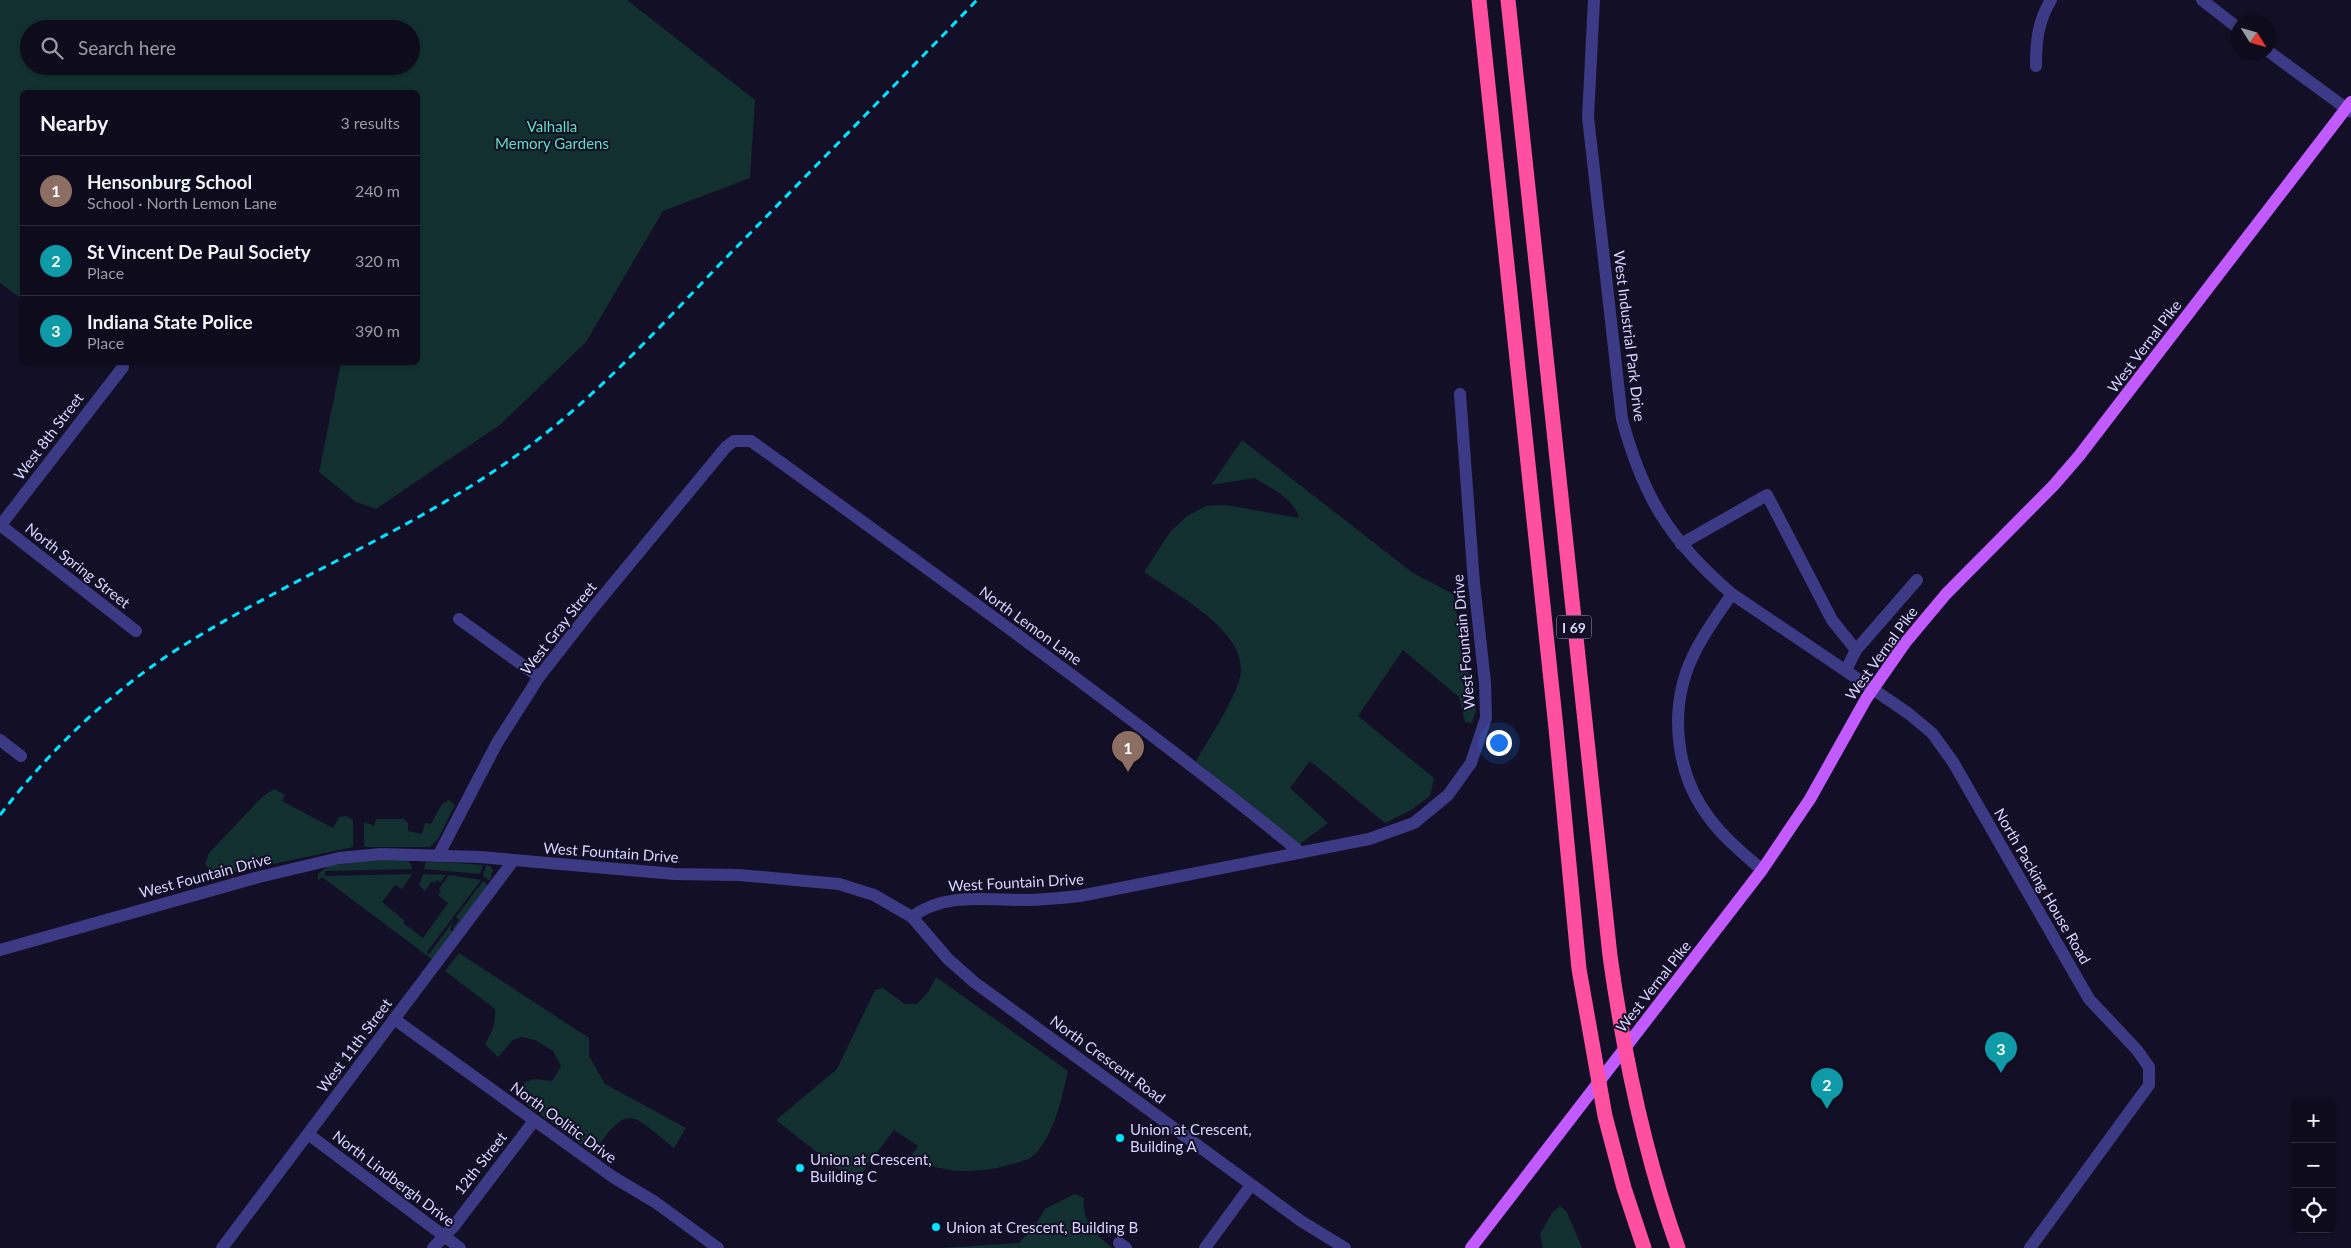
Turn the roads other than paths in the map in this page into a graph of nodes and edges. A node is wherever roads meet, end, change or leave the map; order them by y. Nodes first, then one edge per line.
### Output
1 (1479, 0) edge
2 (1508, 0) edge
3 (1594, 0) edge
4 (2051, 0) edge
5 (2202, 0) edge
6 (2231, 23) edge
7 (2276, 56) edge
8 (2036, 66) dead end
9 (2349, 108) edge
10 (123, 367) dead end
11 (1460, 394) dead end
12 (734, 441) joint
13 (0, 525) edge
14 (1681, 544) junction
15 (1918, 580) dead end
16 (1732, 594) junction
17 (459, 620) dead end
18 (136, 631) dead end
19 (1856, 650) junction
20 (1846, 670) junction
21 (539, 677) junction
22 (0, 740) edge
23 (21, 756) dead end
24 (1300, 852) junction
25 (438, 856) junction
26 (513, 861) junction
27 (1762, 870) junction
28 (912, 917) junction
29 (0, 950) edge
30 (394, 1019) junction
31 (534, 1121) junction
32 (308, 1134) junction
33 (1251, 1185) junction
34 (443, 1235) junction
35 (222, 1248) edge
36 (433, 1248) edge
37 (460, 1248) edge
38 (718, 1248) edge
39 (1205, 1248) edge
40 (1346, 1248) edge
41 (1471, 1248) edge
42 (1644, 1248) edge
43 (1678, 1248) edge
44 (2030, 1248) edge

1 - 42 highway, I 69
2 - 43 highway, I 69
3 - 14 street, West Industrial Park Drive
4 - 8 street
5 - 6 street
7 - 9 street
9 - 27 main road, West Vernal Pike
10 - 13 street, West 8th Street
11 - 24 street, West Fountain Drive
12 - 21 street, West Gray Street
12 - 24 street, North Lemon Lane
13 - 18 street, North Spring Street
14 - 16 street, West Industrial Park Drive
14 - 19 street
15 - 19 street
16 - 20 street, North Packing House Road
16 - 27 street
17 - 21 street
19 - 20 street
20 - 44 street, North Packing House Road
21 - 25 street, West Gray Street
22 - 23 street
24 - 28 street, West Fountain Drive
25 - 26 street, West Fountain Drive
25 - 29 street, West Fountain Drive
26 - 28 street, West Fountain Drive
26 - 30 street, West 11th Street
27 - 41 main road, West Vernal Pike
28 - 33 street, North Crescent Road
30 - 31 street, North Oolitic Drive
30 - 32 street, West 11th Street
31 - 34 street, 12th Street
31 - 38 street, North Oolitic Drive
32 - 34 street, North Lindbergh Drive
32 - 35 street, West 11th Street
33 - 39 street
33 - 40 street, North Crescent Road
34 - 36 street, 12th Street
34 - 37 street, North Lindbergh Drive

